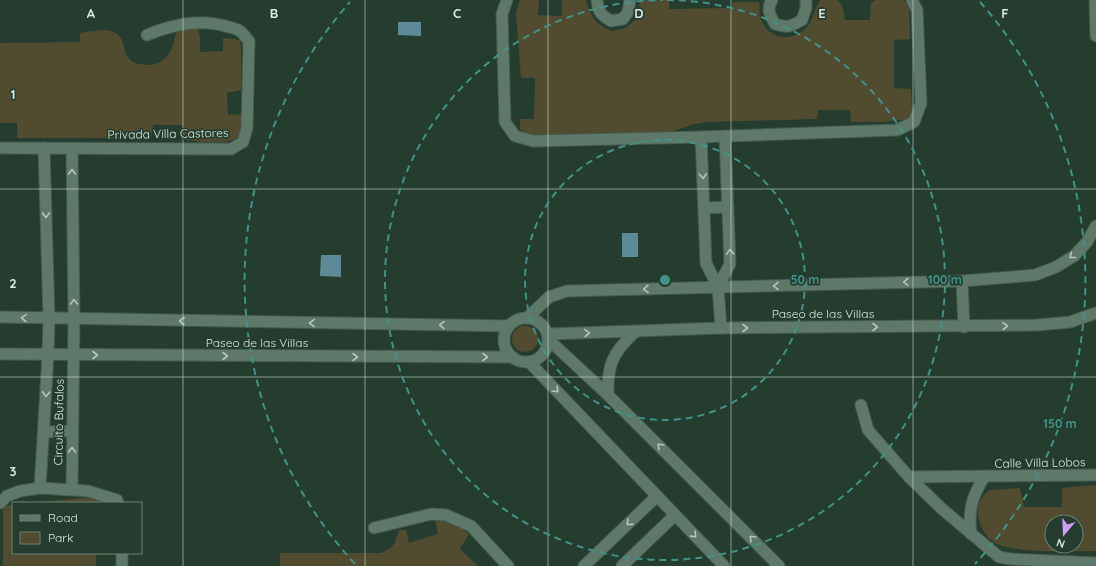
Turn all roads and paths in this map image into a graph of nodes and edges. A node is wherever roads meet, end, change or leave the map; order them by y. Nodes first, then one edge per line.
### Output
1 (507, 0) edge
2 (597, 0) edge
3 (630, 0) edge
4 (772, 0) edge
5 (806, 0) edge
6 (912, 0) edge
7 (1095, 0) edge
8 (147, 35) dead end
9 (1096, 36) edge
10 (725, 136) junction
11 (701, 137) junction
12 (0, 148) edge
13 (44, 148) junction
14 (72, 148) junction
15 (728, 207) junction
16 (704, 208) junction
17 (1096, 226) edge
18 (962, 281) junction
19 (718, 287) junction
20 (1096, 313) edge
21 (0, 317) edge
22 (49, 318) junction
23 (527, 318) junction
24 (74, 319) junction
25 (509, 326) junction
26 (964, 327) junction
27 (720, 328) junction
28 (635, 332) junction
29 (548, 337) junction
30 (0, 354) edge
31 (48, 355) junction
32 (73, 355) junction
33 (513, 357) junction
34 (529, 362) junction
35 (608, 395) junction
36 (862, 405) dead end
37 (72, 431) junction
38 (44, 432) junction
39 (1096, 475) edge
40 (908, 477) junction
41 (984, 477) junction
42 (40, 488) junction
43 (72, 489) junction
44 (657, 496) junction
45 (118, 502) edge
46 (0, 503) edge
47 (675, 516) junction
48 (374, 528) dead end
49 (971, 534) junction
50 (122, 554) edge
51 (1096, 563) edge
52 (591, 564) edge
53 (122, 566) edge
54 (508, 566) edge
55 (622, 566) edge
56 (724, 566) edge
57 (779, 566) edge

1 - 11 street
2 - 3 street
4 - 5 street
6 - 10 street
7 - 9 street
8 - 14 street, Privada Villa Castores
10 - 11 street
10 - 15 street
11 -> 16 street
12 - 13 street, Privada Villa Castores
13 - 14 street, Privada Villa Castores
13 -> 22 street
24 -> 14 street
15 - 16 street
19 -> 15 street
16 - 19 street
17 -> 18 street
18 -> 19 street
18 - 26 street
19 -> 23 street
19 - 27 street
26 -> 20 street, Paseo de las Villas
22 -> 21 street, Paseo de las Villas
22 - 24 street, Paseo de las Villas
22 - 31 street
23 - 25 street
23 - 29 street
25 -> 24 street, Paseo de las Villas
24 - 32 street
25 - 33 street
27 -> 26 street, Paseo de las Villas
27 - 28 street, Paseo de las Villas
29 -> 28 street, Paseo de las Villas
28 - 35 street
29 - 34 street
29 - 35 street
30 - 31 street, Paseo de las Villas
31 - 32 street, Paseo de las Villas
31 -> 38 street, Circuito Bufalos
32 -> 33 street, Paseo de las Villas
32 - 37 street, Circuito Bufalos
33 - 34 street
34 -> 44 street
57 -> 35 street
36 - 40 street
37 - 38 street
43 -> 37 street, Circuito Bufalos
38 - 42 street, Circuito Bufalos
39 - 41 street, Calle Villa Lobos
40 - 41 street, Calle Villa Lobos
40 - 49 street
41 - 49 street, Calle Villa Lobos
42 - 43 street
42 - 46 street
43 - 45 street
44 - 47 street
44 -> 52 street
47 - 55 street
47 -> 56 street
48 - 54 street
49 - 51 street
50 - 53 street

